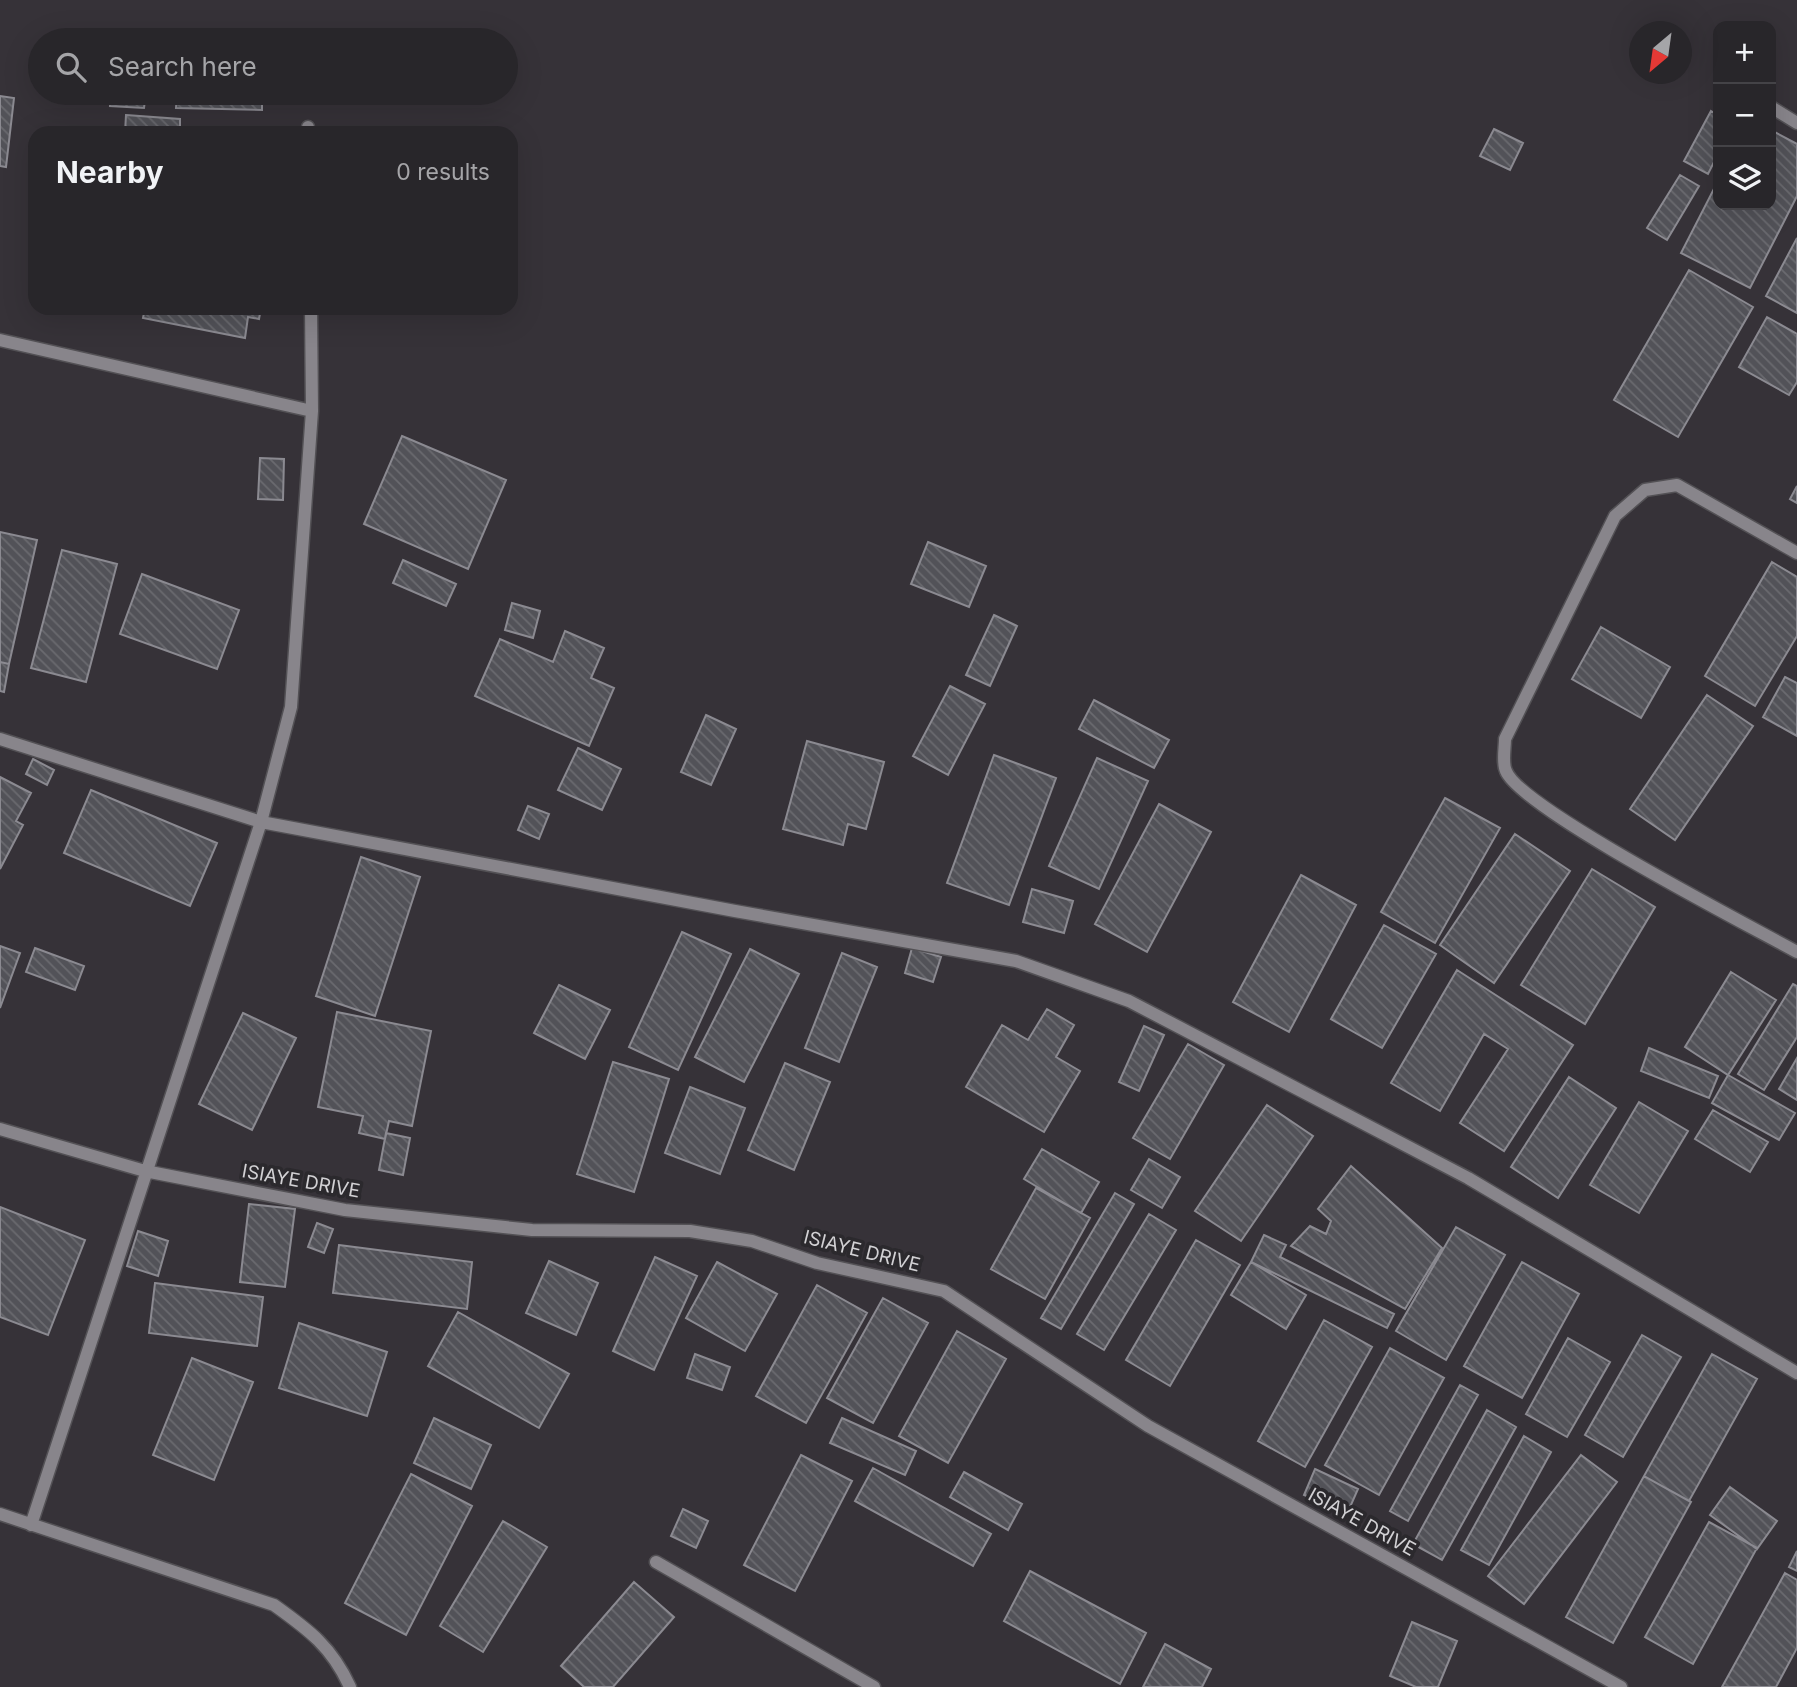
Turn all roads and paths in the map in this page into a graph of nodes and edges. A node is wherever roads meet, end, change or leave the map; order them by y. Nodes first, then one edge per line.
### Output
1 (1776, 110) edge
2 (1797, 123) edge
3 (311, 315) edge
4 (0, 340) edge
5 (312, 411) junction
6 (1797, 553) edge
7 (0, 739) edge
8 (261, 822) junction
9 (1797, 952) edge
10 (0, 1129) edge
11 (145, 1171) junction
12 (1797, 1373) edge
13 (0, 1514) edge
14 (31, 1525) junction
15 (656, 1562) dead end
16 (350, 1687) edge
17 (874, 1687) edge
18 (1621, 1687) edge

1 - 2 street
3 - 5 street
4 - 5 street
5 - 8 street
6 - 9 street
7 - 8 street
8 - 11 street
8 - 12 street
10 - 11 street, ISIAYE DRIVE
11 - 14 street
11 - 18 street, ISIAYE DRIVE
13 - 14 street
14 - 16 street
15 - 17 street

